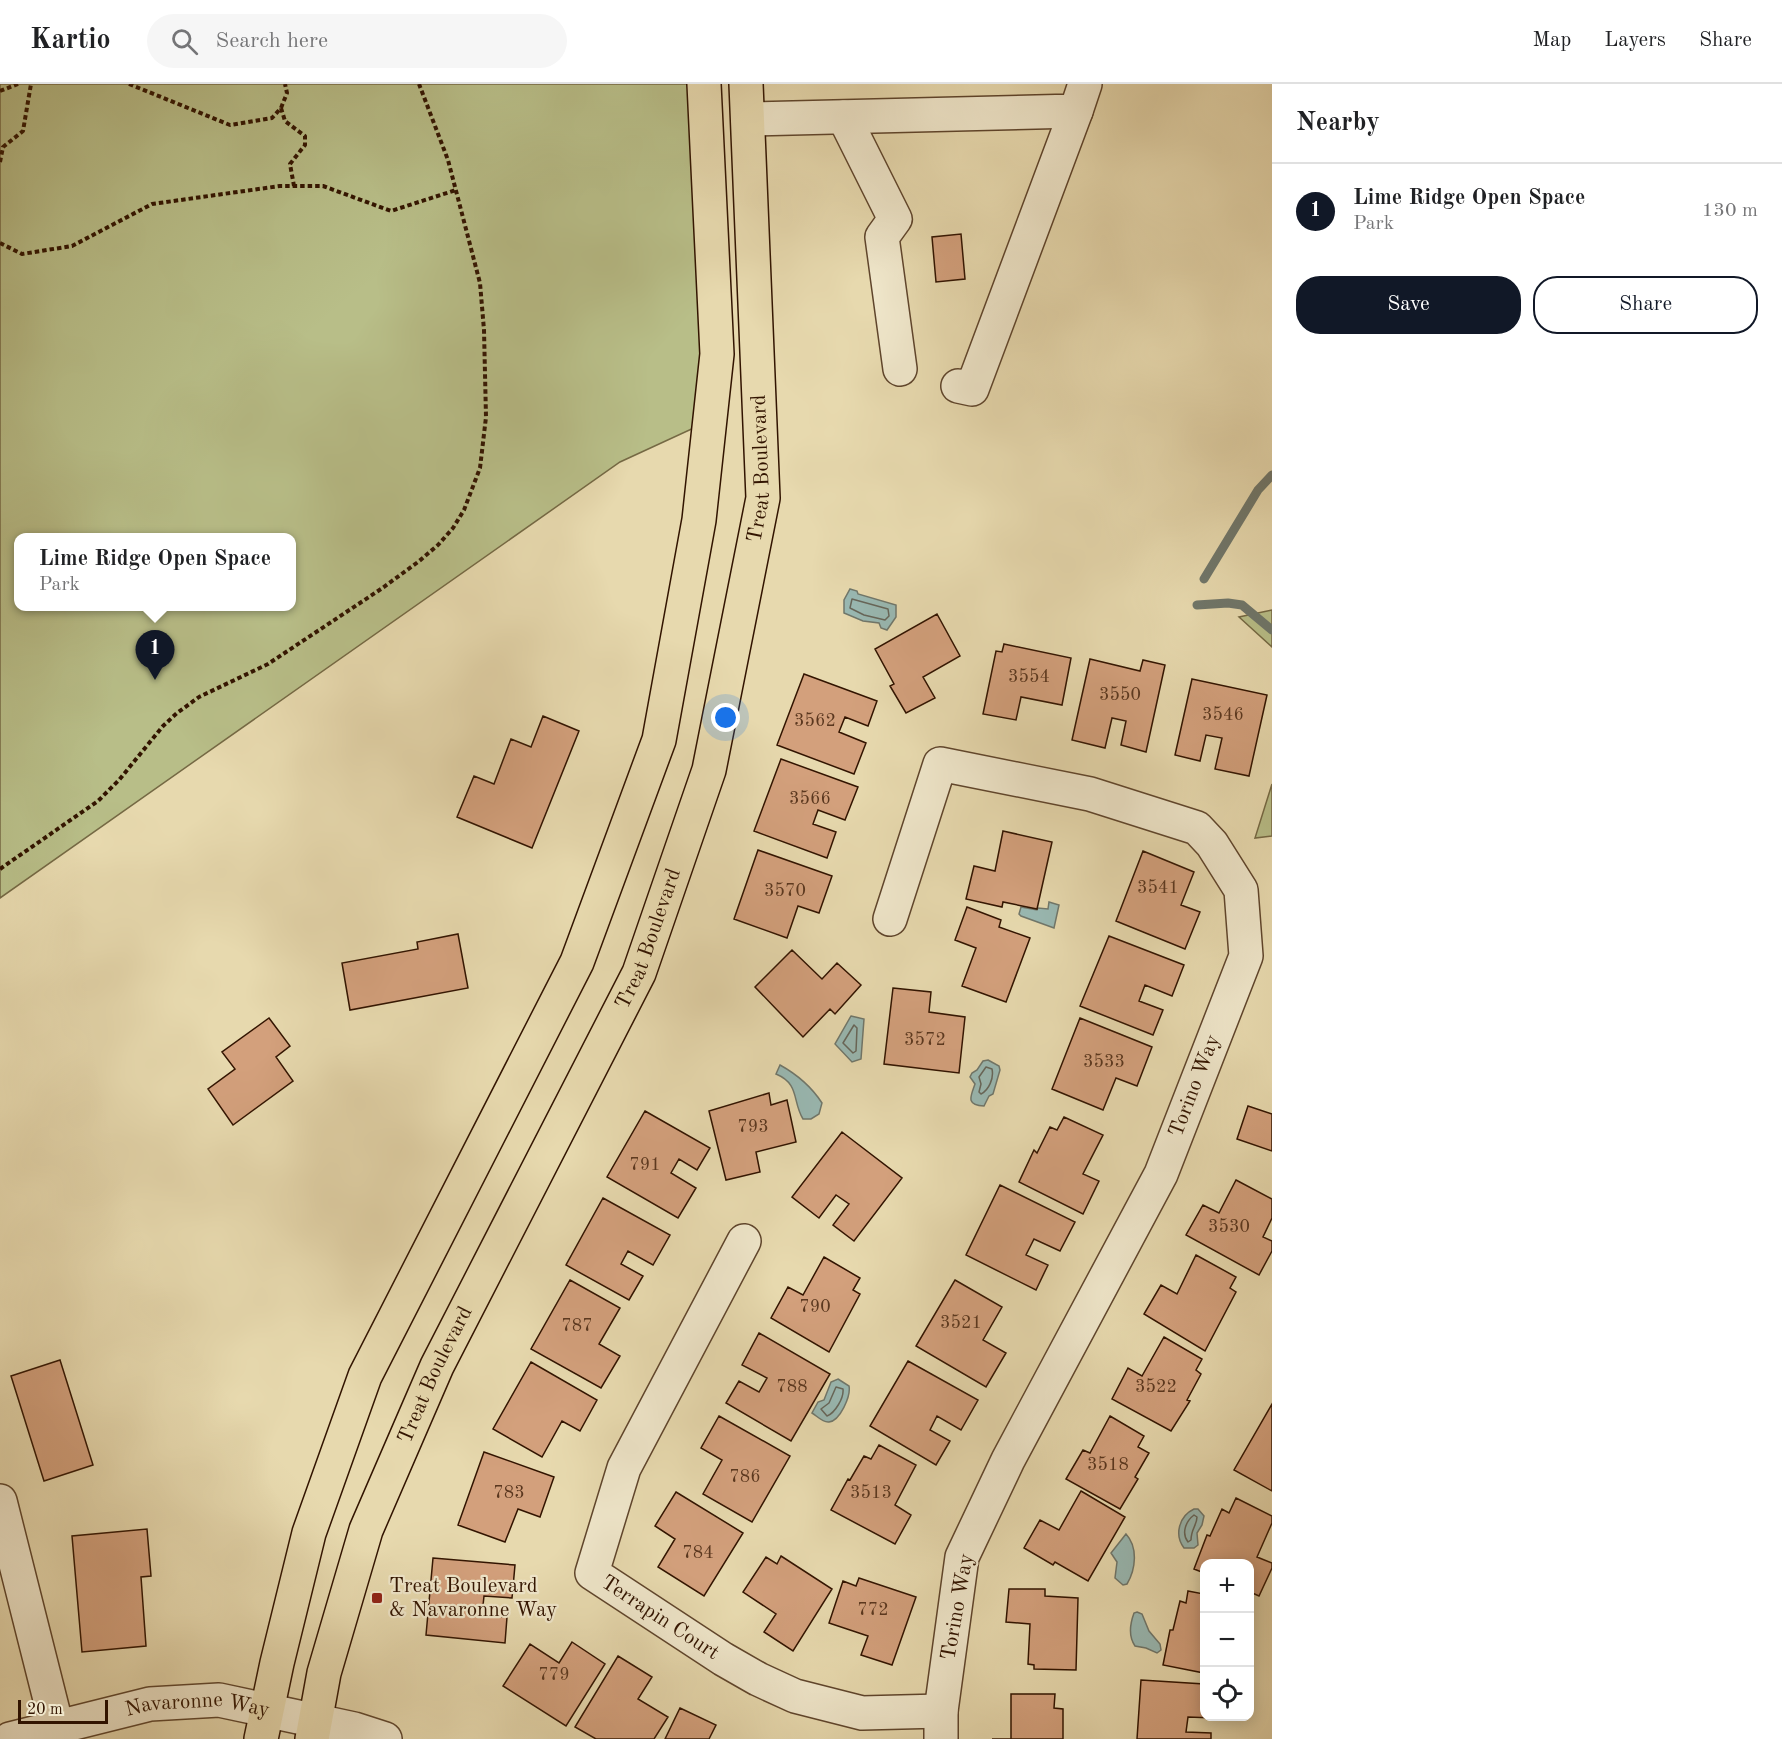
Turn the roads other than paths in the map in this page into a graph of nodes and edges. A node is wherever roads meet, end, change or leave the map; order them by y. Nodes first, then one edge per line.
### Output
1 (704, 84) edge
2 (746, 84) edge
3 (1081, 98) edge
4 (844, 117) junction
5 (748, 119) junction
6 (900, 369) dead end
7 (957, 386) dead end
8 (890, 919) dead end
9 (744, 1241) dead end
10 (0, 1501) edge
11 (264, 1724) edge
12 (941, 1725) edge
13 (57, 1727) junction
14 (314, 1730) edge
15 (10, 1739) edge
16 (386, 1739) edge

1 - 11 main road
2 - 5 main road, Treat Boulevard
3 - 4 street
3 - 7 street
4 - 5 street
4 - 6 street
5 - 14 main road, Treat Boulevard
8 - 12 street, Torino Way
9 - 12 street, Terrapin Court
10 - 13 street
11 - 13 street, Navaronne Way
11 - 14 street, Navaronne Way
13 - 15 street, Navaronne Way
14 - 16 street, Navaronne Way

